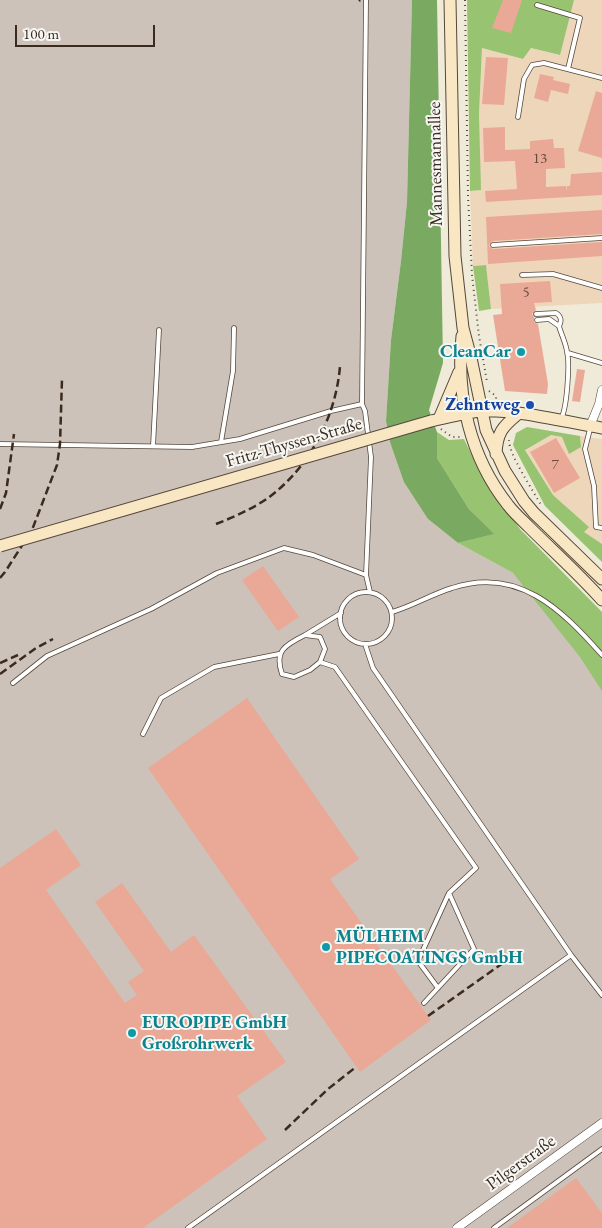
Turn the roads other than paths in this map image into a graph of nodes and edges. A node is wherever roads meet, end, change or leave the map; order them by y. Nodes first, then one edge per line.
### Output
1 (366, 0) edge
2 (450, 0) edge
3 (537, 4) dead end
4 (568, 69) junction
5 (602, 78) edge
6 (518, 117) dead end
7 (602, 238) edge
8 (493, 245) dead end
9 (522, 275) dead end
10 (602, 288) edge
11 (536, 314) dead end
12 (537, 320) dead end
13 (559, 326) junction
14 (234, 328) dead end
15 (462, 328) junction
16 (159, 330) dead end
17 (568, 353) junction
18 (602, 363) edge
19 (459, 370) junction
20 (602, 390) edge
21 (362, 404) junction
22 (482, 411) junction
23 (466, 413) junction
24 (518, 414) junction
25 (435, 420) junction
26 (560, 421) junction
27 (596, 427) edge
28 (221, 442) junction
29 (0, 444) edge
30 (152, 446) junction
31 (496, 455) junction
32 (602, 528) edge
33 (0, 546) edge
34 (366, 575) junction
35 (602, 579) edge
36 (370, 592) junction
37 (602, 600) edge
38 (392, 612) junction
39 (341, 613) junction
40 (305, 635) junction
41 (365, 644) junction
42 (279, 654) junction
43 (602, 654) edge
44 (320, 662) junction
45 (13, 683) dead end
46 (143, 734) dead end
47 (449, 893) junction
48 (571, 955) junction
49 (438, 988) junction
50 (602, 995) edge
51 (424, 1003) dead end
52 (602, 1123) edge
53 (602, 1149) edge
54 (188, 1228) edge
55 (457, 1228) edge
56 (494, 1228) edge

1 - 21 lane
2 - 15 main road, Mannesmannallee
3 - 4 lane
4 - 5 lane
4 - 6 lane
7 - 8 lane
9 - 10 lane
11 - 13 lane
12 - 13 lane
13 - 17 lane
14 - 28 lane
15 - 19 main road, Mannesmannallee
15 - 22 main road, Mannesmannallee
16 - 30 lane
17 - 18 lane
17 - 26 lane
19 - 23 main road, Mannesmannallee
19 - 25 main road
20 - 27 street
21 - 28 lane
21 - 34 lane
22 - 23 main road, Fritz-Thyssen-Straße
22 - 24 main road, Fritz-Thyssen-Straße
22 - 31 main road, Mannesmannallee
23 - 25 main road, Fritz-Thyssen-Straße
23 - 37 main road, Mannesmannallee
24 - 26 main road, Fritz-Thyssen-Straße
24 - 31 main road
25 - 33 main road, Fritz-Thyssen-Straße, bridge
26 - 27 main road, Fritz-Thyssen-Straße
27 - 32 lane
28 - 30 lane
29 - 30 lane
31 - 35 main road, Mannesmannallee
34 - 36 lane
34 - 45 lane
36 - 38 lane
36 - 39 lane
38 - 41 lane
38 - 43 lane
39 - 40 lane
39 - 41 lane
40 - 42 lane
40 - 44 lane
41 - 48 lane
42 - 44 lane
42 - 46 lane
44 - 47 lane
47 - 49 lane
47 - 49 lane
48 - 50 lane
48 - 54 lane
49 - 51 lane
52 - 55 street, Pilgerstraße
53 - 56 lane

